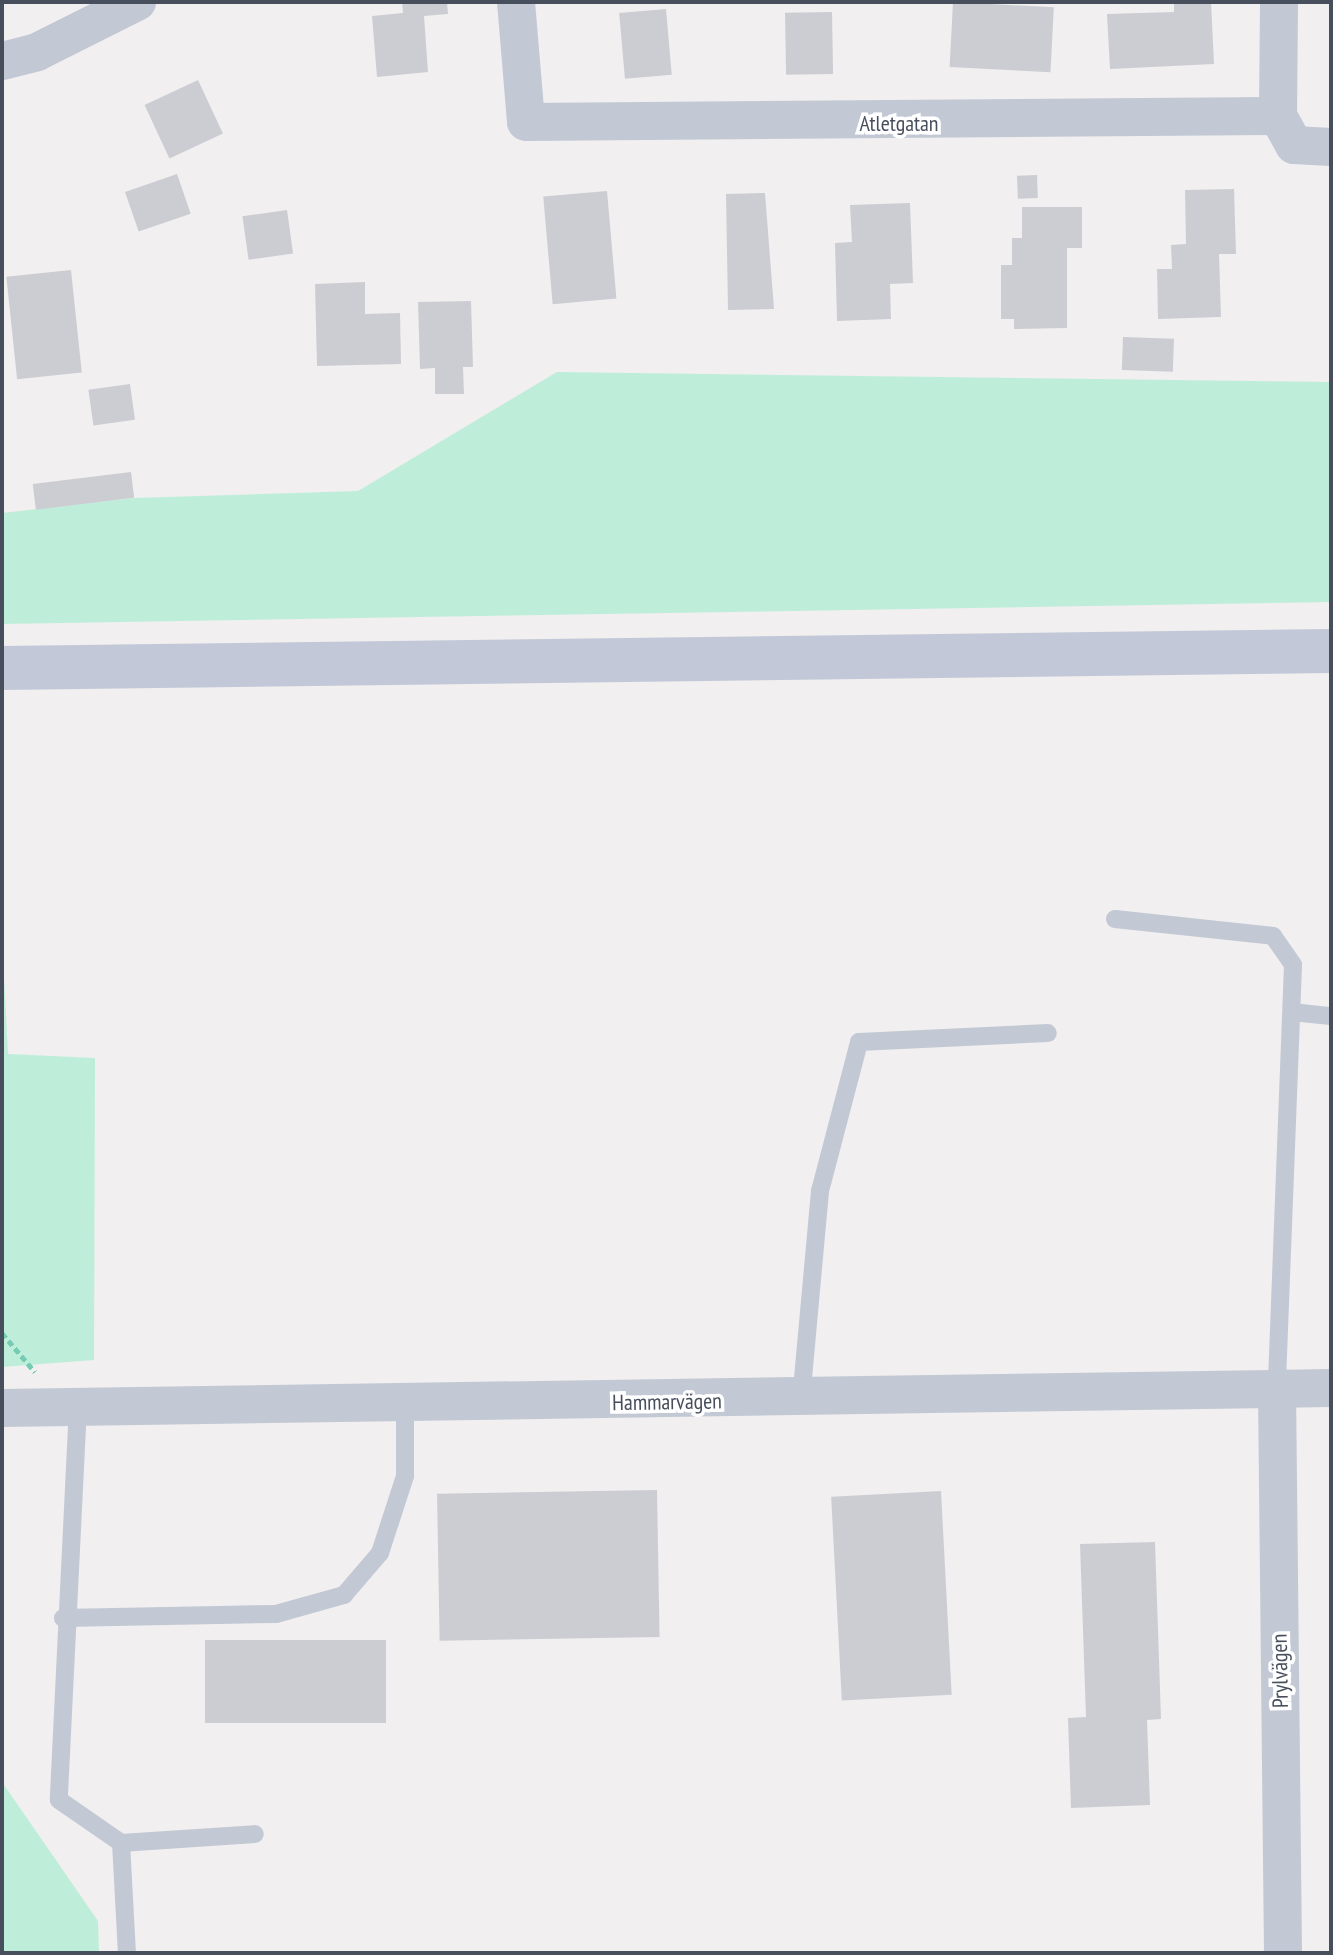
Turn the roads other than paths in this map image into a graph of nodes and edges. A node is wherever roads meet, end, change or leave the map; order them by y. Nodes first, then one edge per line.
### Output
1 (137, 2) edge
2 (516, 2) edge
3 (1279, 2) edge
4 (2, 61) edge
5 (1278, 116) junction
6 (1331, 147) edge
7 (1331, 651) edge
8 (3, 668) edge
9 (1115, 919) dead end
10 (1292, 1012) junction
11 (1331, 1016) edge
12 (1048, 1033) dead end
13 (1331, 1388) edge
14 (1277, 1389) junction
15 (801, 1400) junction
16 (405, 1404) junction
17 (78, 1406) junction
18 (2, 1408) edge
19 (63, 1618) junction
20 (255, 1834) dead end
21 (121, 1843) junction
22 (127, 1953) edge
23 (1283, 1953) edge

1 - 4 street
2 - 5 street, Atletgatan
3 - 5 street
5 - 6 street
7 - 8 main road
9 - 10 lane
10 - 11 lane
10 - 14 lane
12 - 15 lane
13 - 14 street, Hammarvägen
14 - 15 street, Hammarvägen
14 - 23 street, Prylvägen
15 - 16 street, Hammarvägen
16 - 17 street, Hammarvägen
16 - 19 lane
17 - 18 street, Hammarvägen
17 - 19 lane
19 - 21 lane
20 - 21 lane
21 - 22 lane

